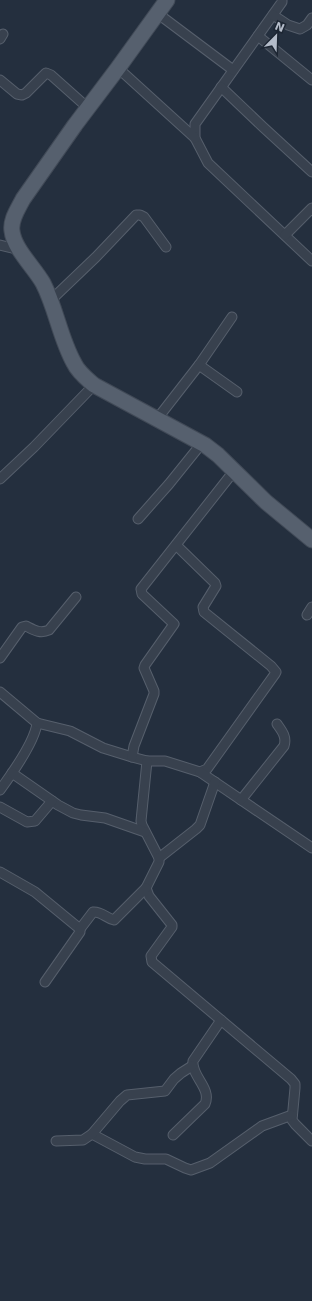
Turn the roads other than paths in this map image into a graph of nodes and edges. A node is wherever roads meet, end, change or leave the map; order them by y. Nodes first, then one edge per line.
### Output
1 (166, 0) edge
2 (282, 0) edge
3 (157, 13) junction
4 (273, 15) junction
5 (312, 18) edge
6 (258, 36) junction
7 (118, 68) junction
8 (233, 70) junction
9 (0, 80) edge
10 (312, 80) edge
11 (221, 87) junction
12 (88, 108) junction
13 (195, 138) junction
14 (312, 172) edge
15 (312, 208) edge
16 (285, 235) junction
17 (0, 245) edge
18 (166, 247) dead end
19 (20, 250) junction
20 (312, 261) edge
21 (50, 301) junction
22 (232, 316) dead end
23 (199, 365) junction
24 (94, 385) junction
25 (237, 392) dead end
26 (157, 419) junction
27 (202, 443) junction
28 (234, 471) junction
29 (0, 479) edge
30 (138, 518) dead end
31 (312, 540) edge
32 (176, 545) junction
33 (76, 597) dead end
34 (0, 658) edge
35 (0, 692) edge
36 (37, 723) junction
37 (277, 724) dead end
38 (132, 757) junction
39 (147, 761) junction
40 (200, 772) junction
41 (12, 773) junction
42 (215, 782) junction
43 (0, 790) edge
44 (241, 800) junction
45 (52, 801) junction
46 (0, 807) edge
47 (145, 832) junction
48 (312, 848) edge
49 (159, 858) junction
50 (0, 872) edge
51 (146, 888) junction
52 (80, 929) junction
53 (45, 982) dead end
54 (222, 1020) junction
55 (192, 1066) junction
56 (292, 1115) junction
57 (92, 1134) junction
58 (173, 1135) dead end
59 (56, 1141) dead end
60 (312, 1141) edge

1 - 3 main road
2 - 4 street
3 - 7 main road
3 - 8 street
4 - 5 street
4 - 6 street
6 - 8 street
6 - 10 street
7 - 12 main road
7 - 13 street
8 - 11 street
9 - 12 street
11 - 13 street
11 - 14 street
12 - 19 main road
13 - 16 street
15 - 16 street
16 - 20 street
17 - 19 street
18 - 21 street
19 - 21 main road
21 - 24 main road
22 - 23 street
23 - 25 street
23 - 26 street
24 - 26 main road
24 - 29 street
26 - 27 main road
27 - 28 main road
27 - 30 street
28 - 31 main road
28 - 32 street
32 - 38 street
32 - 40 street
33 - 34 street
35 - 36 street
36 - 38 street
36 - 41 street
37 - 44 street
38 - 39 street
39 - 40 street
39 - 47 street
40 - 42 street
41 - 43 street
41 - 45 street
42 - 44 street
42 - 49 street
44 - 48 street
45 - 46 street
45 - 47 street
47 - 49 street
49 - 51 street
50 - 52 street
51 - 52 street
51 - 54 street
52 - 53 street
54 - 55 street
54 - 56 street
55 - 57 street
55 - 58 street
56 - 57 street
56 - 60 street
57 - 59 street

